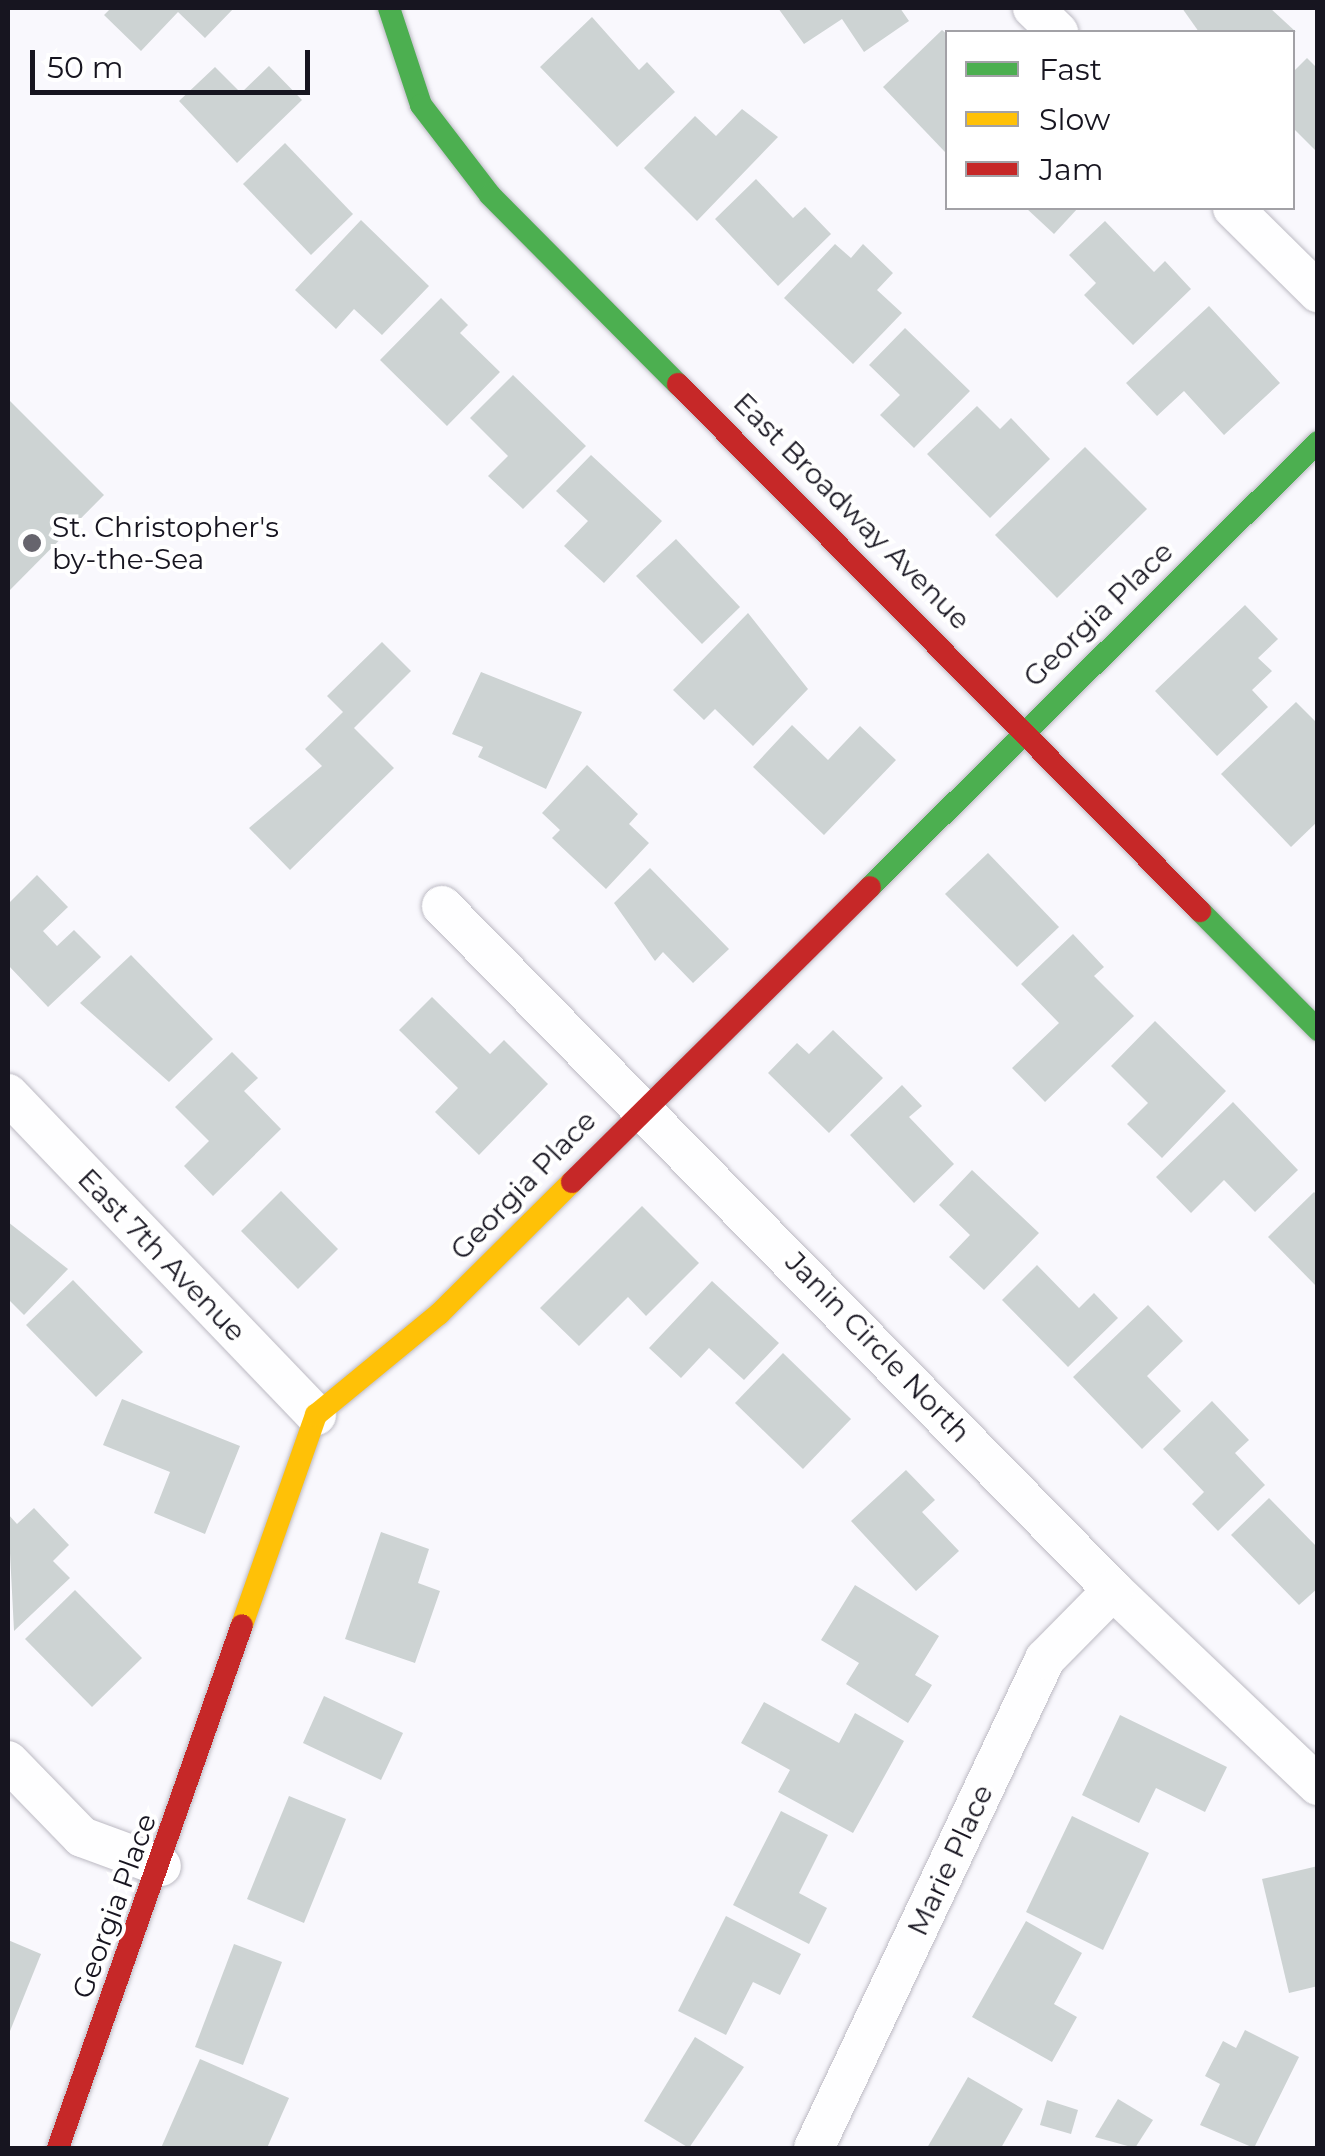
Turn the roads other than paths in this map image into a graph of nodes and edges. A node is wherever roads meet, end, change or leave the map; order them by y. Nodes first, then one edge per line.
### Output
1 (390, 8) edge
2 (1034, 8) edge
3 (1056, 30) edge
4 (1236, 210) edge
5 (1318, 292) edge
6 (1318, 442) edge
7 (1026, 726) junction
8 (442, 906) dead end
9 (1318, 1030) edge
10 (8, 1094) edge
11 (644, 1104) junction
12 (316, 1415) junction
13 (1114, 1590) junction
14 (8, 1761) edge
15 (1318, 1784) edge
16 (161, 1866) junction
17 (58, 2148) edge
18 (814, 2148) edge

1 - 7 street, East Broadway Avenue
2 - 3 street
4 - 5 street
6 - 7 street, Georgia Place
7 - 9 street, East Broadway Avenue
7 - 11 street, Georgia Place
8 - 11 street, Janin Circle North
10 - 12 street, East 7th Avenue
11 - 12 street, Georgia Place
11 - 13 street, Janin Circle North
12 - 16 street, Georgia Place
13 - 15 street, Janin Circle North
13 - 18 street, Marie Place
14 - 16 street
16 - 17 street, Georgia Place

